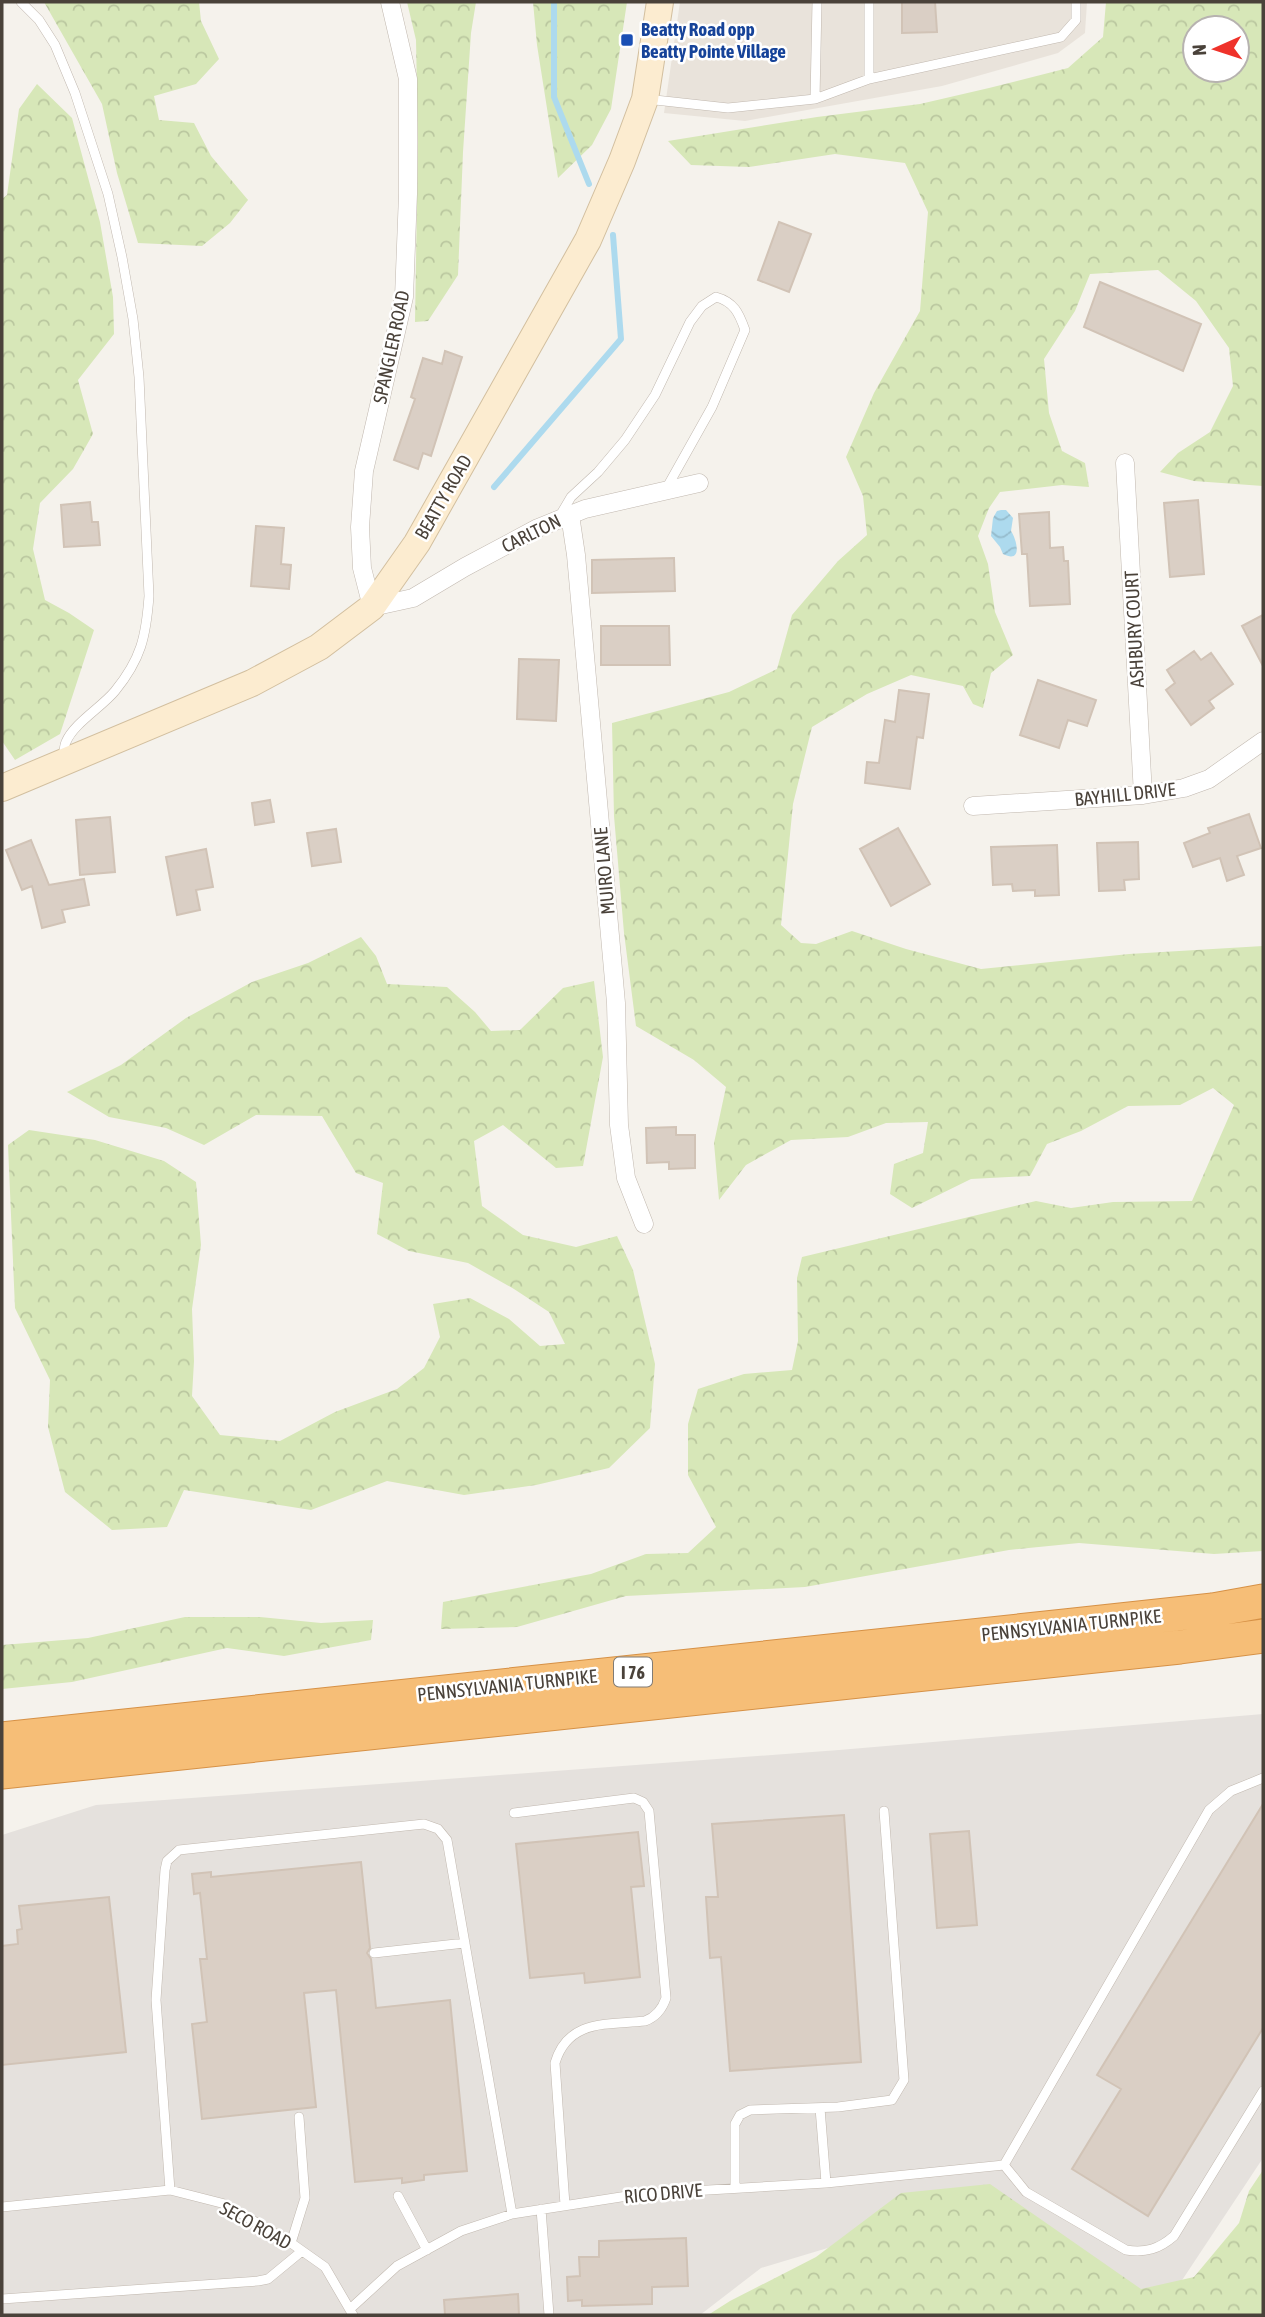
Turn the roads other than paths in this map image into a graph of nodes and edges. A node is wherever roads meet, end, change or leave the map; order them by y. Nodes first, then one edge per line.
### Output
1 (21, 2) edge
2 (390, 2) edge
3 (660, 2) edge
4 (817, 2) edge
5 (869, 2) edge
6 (1076, 2) edge
7 (869, 79) junction
8 (645, 99) junction
9 (815, 99) junction
10 (1125, 463) dead end
11 (699, 483) dead end
12 (666, 491) junction
13 (563, 517) junction
14 (372, 607) junction
15 (1263, 741) edge
16 (62, 763) junction
17 (2, 788) edge
18 (1143, 795) junction
19 (973, 806) dead end
20 (644, 1224) dead end
21 (1263, 1601) edge
22 (1263, 1636) edge
23 (2, 1739) edge
24 (2, 1772) edge
25 (1263, 1778) edge
26 (884, 1811) dead end
27 (514, 1813) dead end
28 (465, 1943) junction
29 (374, 1953) dead end
30 (1263, 2091) edge
31 (820, 2108) junction
32 (299, 2117) dead end
33 (1004, 2165) junction
34 (826, 2183) junction
35 (735, 2188) junction
36 (170, 2190) junction
37 (398, 2196) dead end
38 (565, 2205) junction
39 (2, 2207) edge
40 (541, 2209) junction
41 (512, 2214) junction
42 (291, 2243) junction
43 (427, 2250) junction
44 (303, 2251) junction
45 (2, 2300) edge
46 (352, 2312) edge
47 (549, 2315) edge

1 - 16 lane
2 - 14 street, SPANGLER ROAD
3 - 8 street, BEATTY ROAD
4 - 9 lane
5 - 7 lane
6 - 7 lane
7 - 9 lane
8 - 9 lane
8 - 14 street, BEATTY ROAD
10 - 18 street, ASHBURY COURT
11 - 12 street, CARLTON
12 - 13 street, CARLTON
12 - 13 lane
13 - 14 street, CARLTON
13 - 20 street, MUIRO LANE
14 - 16 street, BEATTY ROAD
15 - 18 street, BAYHILL DRIVE
16 - 17 street, BEATTY ROAD
18 - 19 street, BAYHILL DRIVE
21 - 23 highway, PENNSYLVANIA TURNPIKE / I 76
22 - 24 highway, PENNSYLVANIA TURNPIKE / I 76
25 - 33 lane
26 - 31 lane
27 - 38 lane
28 - 29 lane
28 - 36 lane
28 - 41 lane
30 - 33 lane
31 - 34 lane
31 - 35 lane
32 - 42 lane
33 - 34 lane, RICO DRIVE
34 - 35 lane, RICO DRIVE
35 - 38 lane, RICO DRIVE
36 - 39 lane, SECO ROAD
36 - 42 lane, SECO ROAD
37 - 43 lane
38 - 40 lane, RICO DRIVE
40 - 41 lane, RICO DRIVE
40 - 47 lane
41 - 43 lane, RICO DRIVE
42 - 44 lane, SECO ROAD
43 - 46 lane, RICO DRIVE
44 - 45 lane
44 - 46 lane, SECO ROAD

